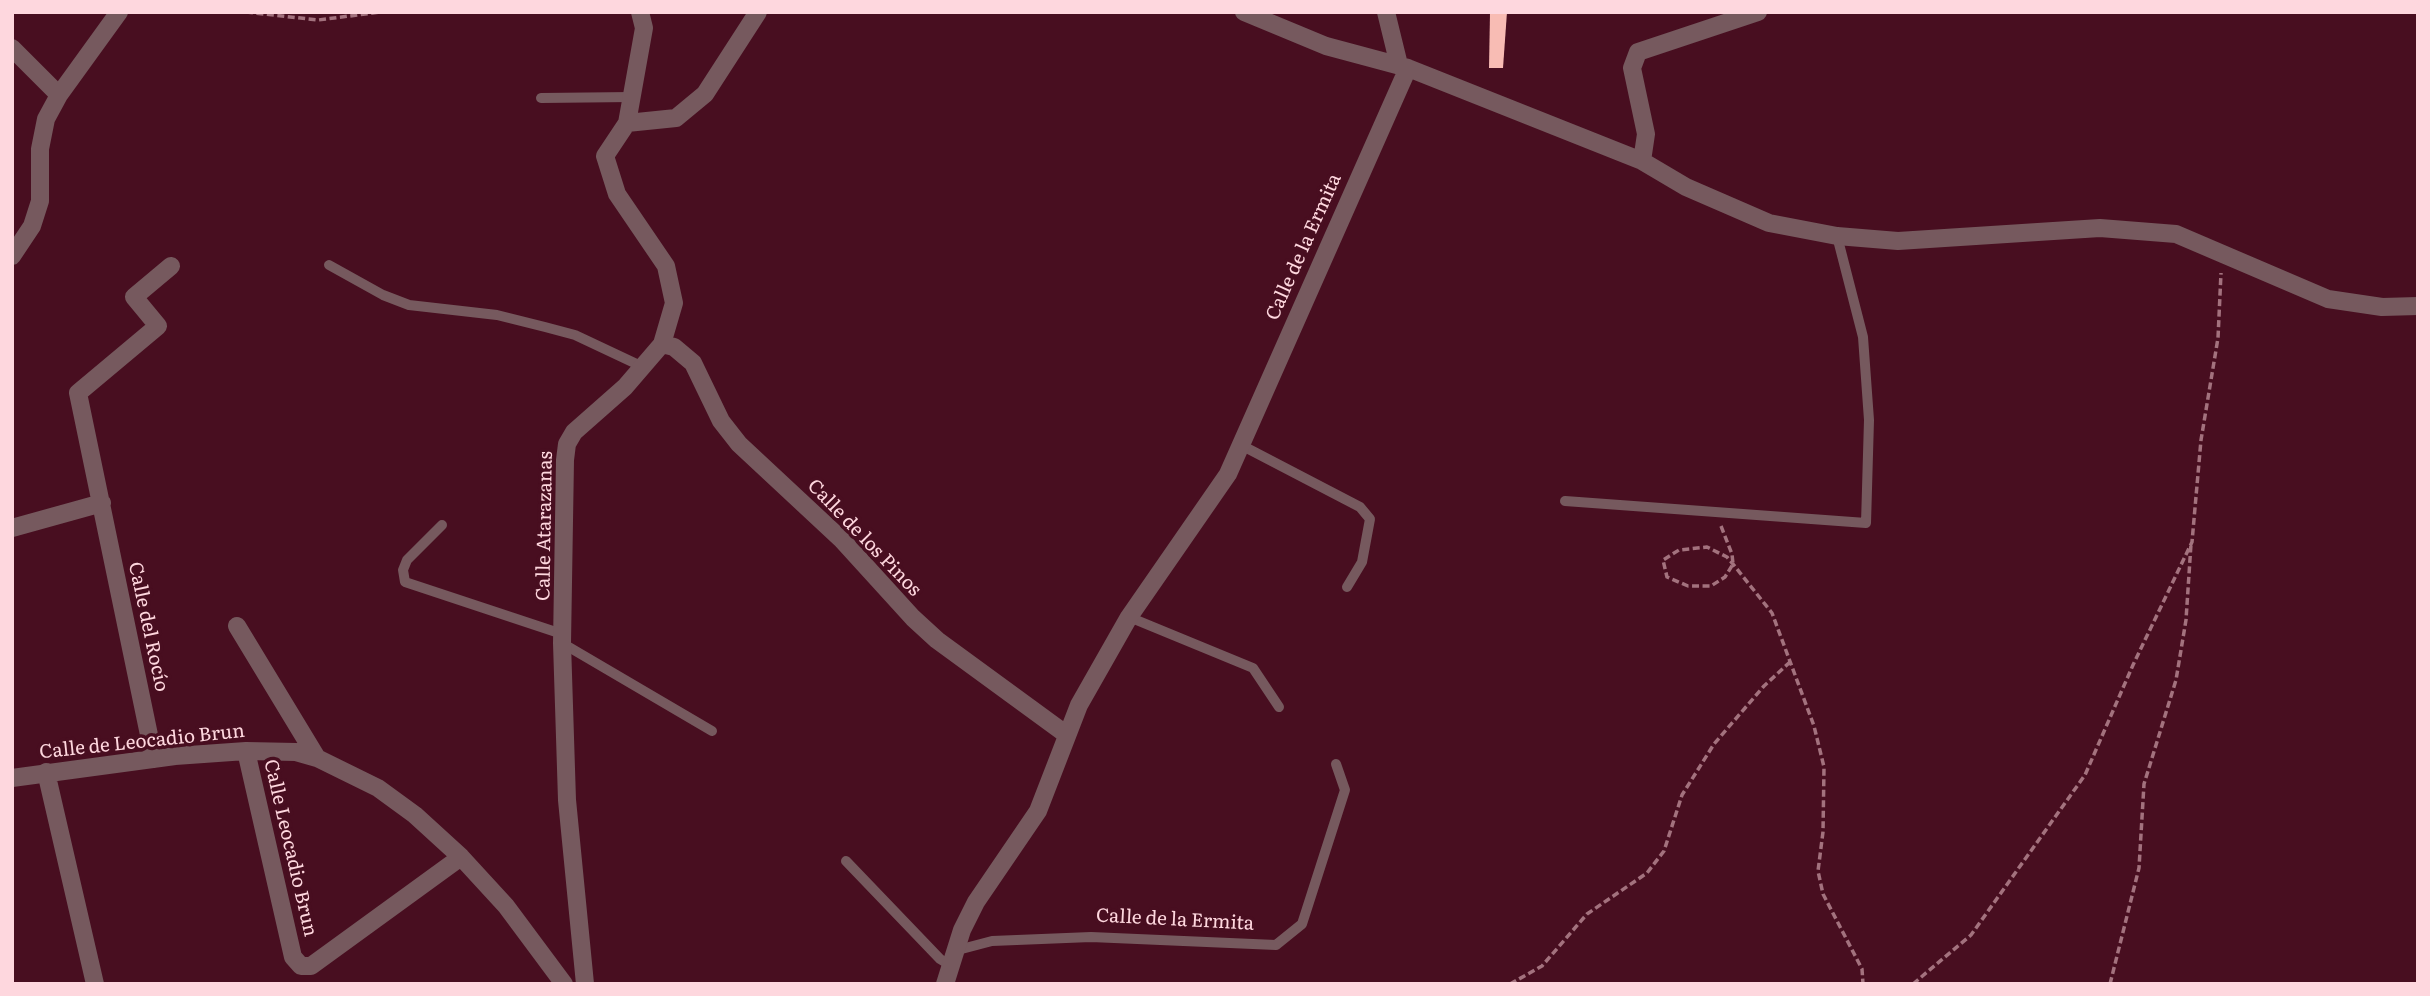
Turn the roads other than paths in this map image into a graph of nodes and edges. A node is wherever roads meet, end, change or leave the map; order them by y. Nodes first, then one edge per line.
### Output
1 (119, 12) edge
2 (640, 12) edge
3 (758, 12) edge
4 (1244, 12) edge
5 (1386, 12) edge
6 (1758, 12) edge
7 (12, 48) edge
8 (1403, 66) junction
9 (59, 94) junction
10 (632, 97) junction
11 (541, 98) dead end
12 (627, 123) junction
13 (1642, 160) junction
14 (1838, 236) junction
15 (12, 256) edge
16 (329, 265) dead end
17 (171, 266) dead end
18 (2418, 306) edge
19 (662, 344) junction
20 (643, 367) junction
21 (1239, 444) junction
22 (1565, 501) dead end
23 (102, 503) junction
24 (442, 525) dead end
25 (12, 528) edge
26 (1347, 587) dead end
27 (1129, 617) junction
28 (237, 626) dead end
29 (562, 638) junction
30 (1279, 707) dead end
31 (712, 731) dead end
32 (1067, 735) junction
33 (246, 751) junction
34 (317, 758) junction
35 (154, 759) junction
36 (1336, 764) dead end
37 (46, 772) junction
38 (12, 778) edge
39 (461, 857) junction
40 (846, 861) dead end
41 (952, 958) junction
42 (96, 984) edge
43 (564, 984) edge
44 (585, 984) edge
45 (946, 984) edge

1 - 9 street
2 - 10 street
3 - 12 street
4 - 8 street
5 - 8 street
6 - 13 street
7 - 9 street
8 - 13 street
8 - 21 street, Calle de la Ermita
9 - 15 street
10 - 11 lane
10 - 12 street
12 - 19 street, Calle Atarazanas
13 - 14 street
14 - 18 street
14 - 22 lane
16 - 20 lane
17 - 23 street, Calle del Rocío
19 - 20 street, Calle Atarazanas
19 - 32 street, Calle de los Pinos
20 - 29 street, Calle Atarazanas
21 - 26 lane
21 - 27 street, Calle de la Ermita
23 - 25 street
23 - 35 street, Calle del Rocío
24 - 29 lane, Calle Atarazanas
27 - 30 lane
27 - 32 street, Calle de la Ermita
28 - 34 street
29 - 31 lane, Calle Atarazanas
29 - 44 street, Calle Atarazanas
32 - 41 street, Calle de la Ermita
33 - 34 street, Calle de Leocadio Brun
33 - 35 street, Calle de Leocadio Brun
33 - 39 street, Calle Leocadio Brun
34 - 39 street, Calle de Leocadio Brun
35 - 37 street, Calle de Leocadio Brun
36 - 41 lane, Calle de la Ermita
37 - 38 street, Calle de Leocadio Brun
37 - 42 street
39 - 43 street, Calle de Leocadio Brun
40 - 41 lane
41 - 45 street, Calle de la Ermita

